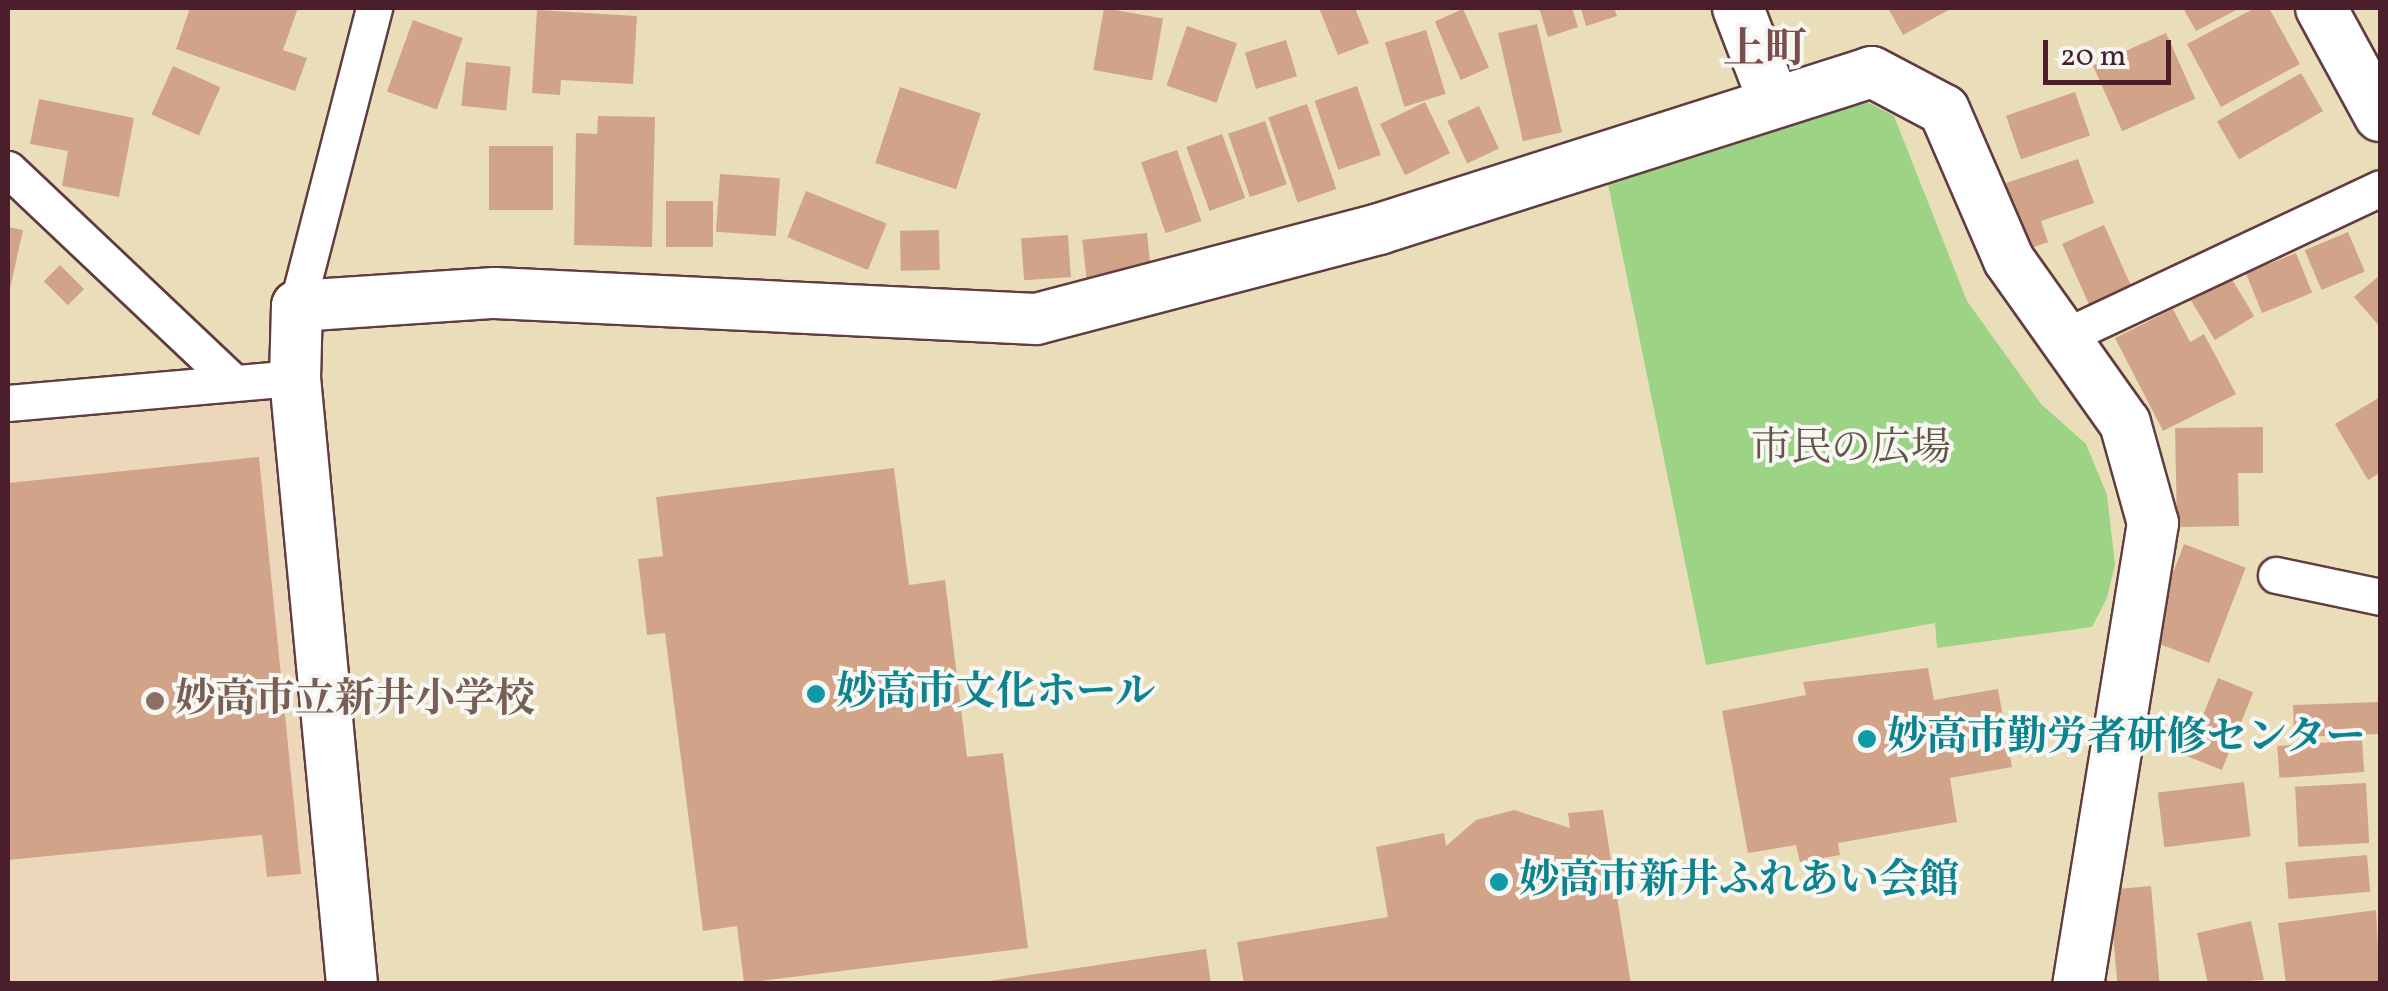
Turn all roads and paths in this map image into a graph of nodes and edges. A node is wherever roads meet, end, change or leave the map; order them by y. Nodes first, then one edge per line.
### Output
1 (374, 8) edge
2 (1738, 8) edge
3 (2322, 8) edge
4 (1773, 100) junction
5 (2380, 116) edge
6 (8, 169) edge
7 (2380, 188) edge
8 (297, 306) junction
9 (2064, 337) junction
10 (295, 378) junction
11 (234, 384) junction
12 (8, 403) edge
13 (2276, 575) dead end
14 (2380, 597) edge
15 (352, 984) edge
16 (2078, 984) edge

1 - 8 street
2 - 4 street
3 - 5 street
4 - 8 street
4 - 9 street
6 - 11 street
7 - 9 street
8 - 10 street
9 - 16 street
10 - 11 street
10 - 15 street
11 - 12 street
13 - 14 street

